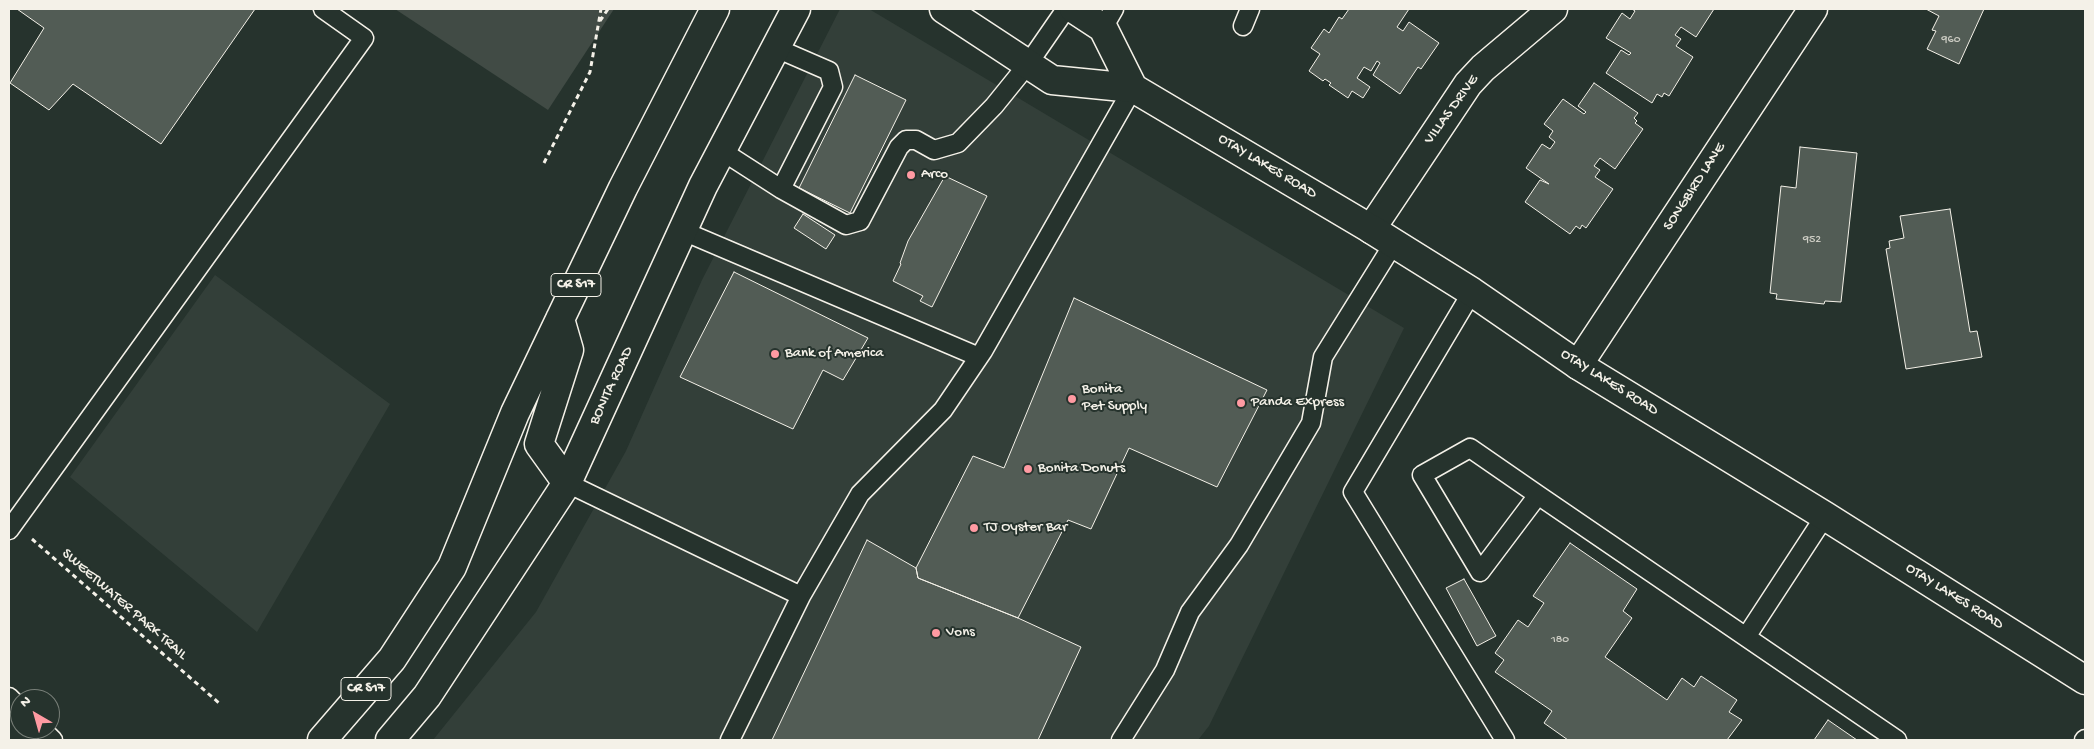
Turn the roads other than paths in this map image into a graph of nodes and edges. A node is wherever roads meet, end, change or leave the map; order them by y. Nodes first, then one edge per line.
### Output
1 (323, 9) edge
2 (715, 9) edge
3 (796, 9) edge
4 (944, 9) edge
5 (1066, 9) edge
6 (1074, 9) edge
7 (1250, 9) edge
8 (1553, 9) edge
9 (1813, 9) edge
10 (1109, 18) edge
11 (1243, 26) dead end
12 (776, 48) junction
13 (1028, 64) junction
14 (1133, 88) junction
15 (722, 151) junction
16 (781, 189) junction
17 (1371, 229) junction
18 (683, 231) junction
19 (1394, 243) junction
20 (1472, 292) junction
21 (560, 319) junction
22 (979, 357) junction
23 (1578, 365) junction
24 (567, 482) junction
25 (1538, 495) junction
26 (1825, 516) junction
27 (11, 527) edge
28 (801, 596) junction
29 (1746, 637) junction
30 (2085, 680) edge
31 (322, 740) edge
32 (390, 740) edge
33 (730, 740) edge
34 (1121, 740) edge
35 (1505, 740) edge
36 (1897, 740) edge

1 - 27 lane
2 - 21 main road, CR S17
3 - 12 main road, BONITA ROAD
4 - 13 main road, OTAY LAKES ROAD
5 - 13 lane
6 - 10 main road
7 - 11 lane
8 - 17 main road, VILLAS DRIVE
9 - 23 main road, SONGBIRD LANE
10 - 14 main road
12 - 15 main road, BONITA ROAD
12 - 16 lane
13 - 14 main road, OTAY LAKES ROAD
13 - 16 lane
14 - 17 main road, OTAY LAKES ROAD
14 - 22 lane
15 - 16 lane
15 - 18 main road, BONITA ROAD
17 - 19 main road, OTAY LAKES ROAD
18 - 22 lane
18 - 24 main road, BONITA ROAD
19 - 20 main road, OTAY LAKES ROAD
19 - 34 lane
20 - 23 main road, OTAY LAKES ROAD
20 - 35 lane
21 - 24 main road
21 - 31 main road, CR S17
22 - 28 lane
23 - 26 main road, OTAY LAKES ROAD
24 - 28 lane
24 - 32 main road, BONITA ROAD
25 - 25 lane
25 - 29 lane
26 - 29 lane
26 - 30 main road, OTAY LAKES ROAD
28 - 33 lane
29 - 36 lane

